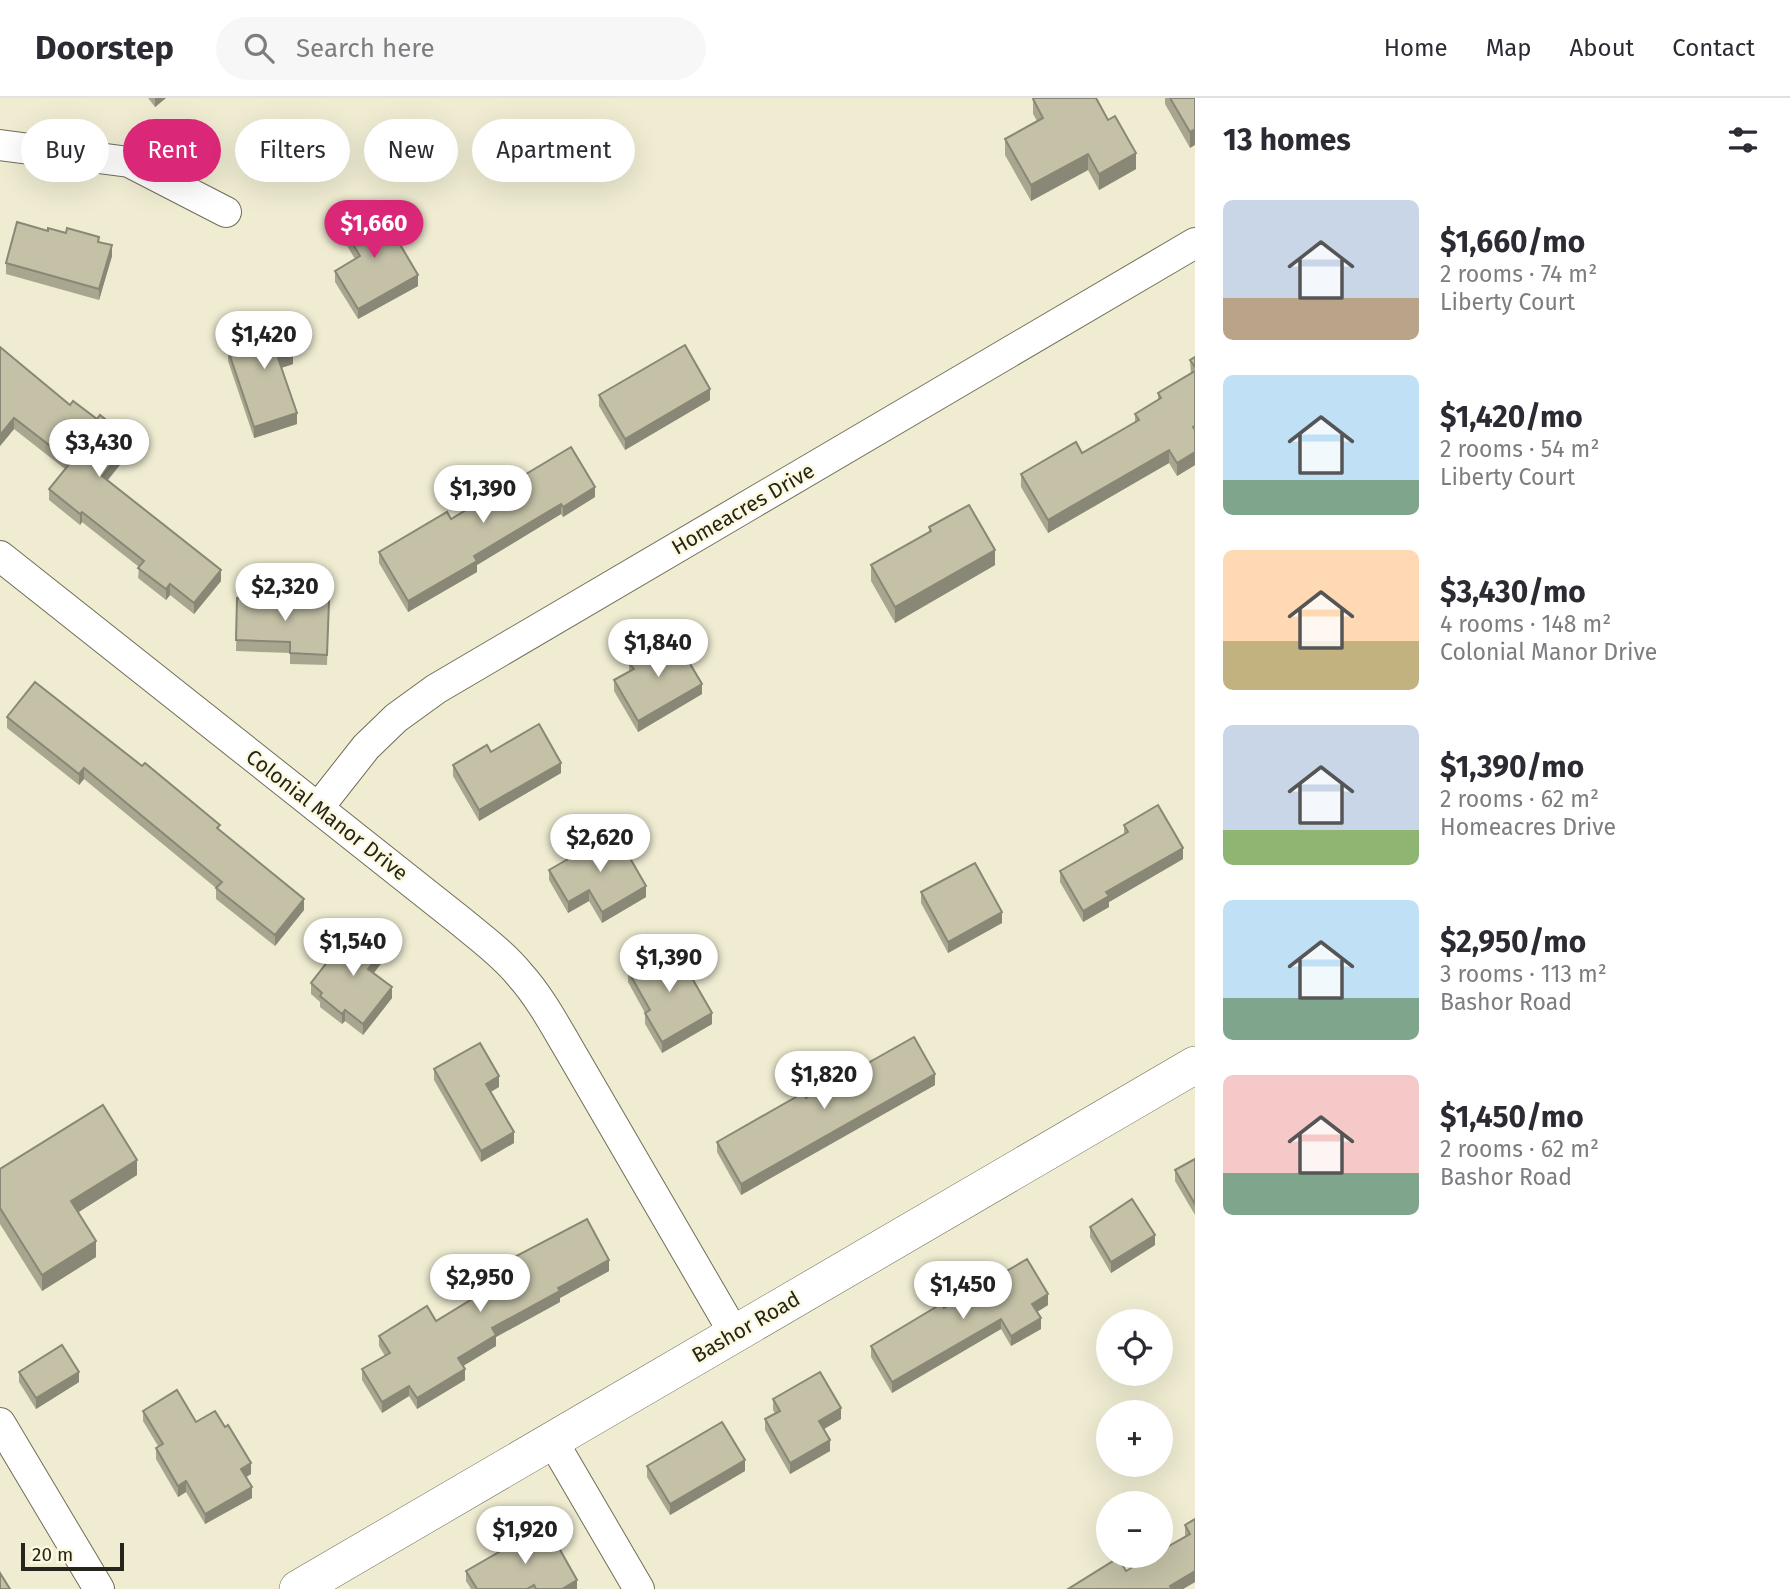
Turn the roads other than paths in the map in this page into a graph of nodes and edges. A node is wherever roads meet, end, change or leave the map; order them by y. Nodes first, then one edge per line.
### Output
1 (0, 145) edge
2 (226, 212) dead end
3 (1195, 243) edge
4 (0, 556) edge
5 (318, 808) junction
6 (1195, 1065) edge
7 (734, 1333) junction
8 (0, 1423) edge
9 (552, 1440) junction
10 (99, 1589) edge
11 (298, 1589) edge
12 (639, 1589) edge

1 - 2 street
3 - 5 street, Homeacres Drive
4 - 5 street, Colonial Manor Drive
5 - 7 street, Colonial Manor Drive
6 - 7 street, Bashor Road
7 - 9 street, Bashor Road
8 - 10 street
9 - 11 street, Bashor Road
9 - 12 street

